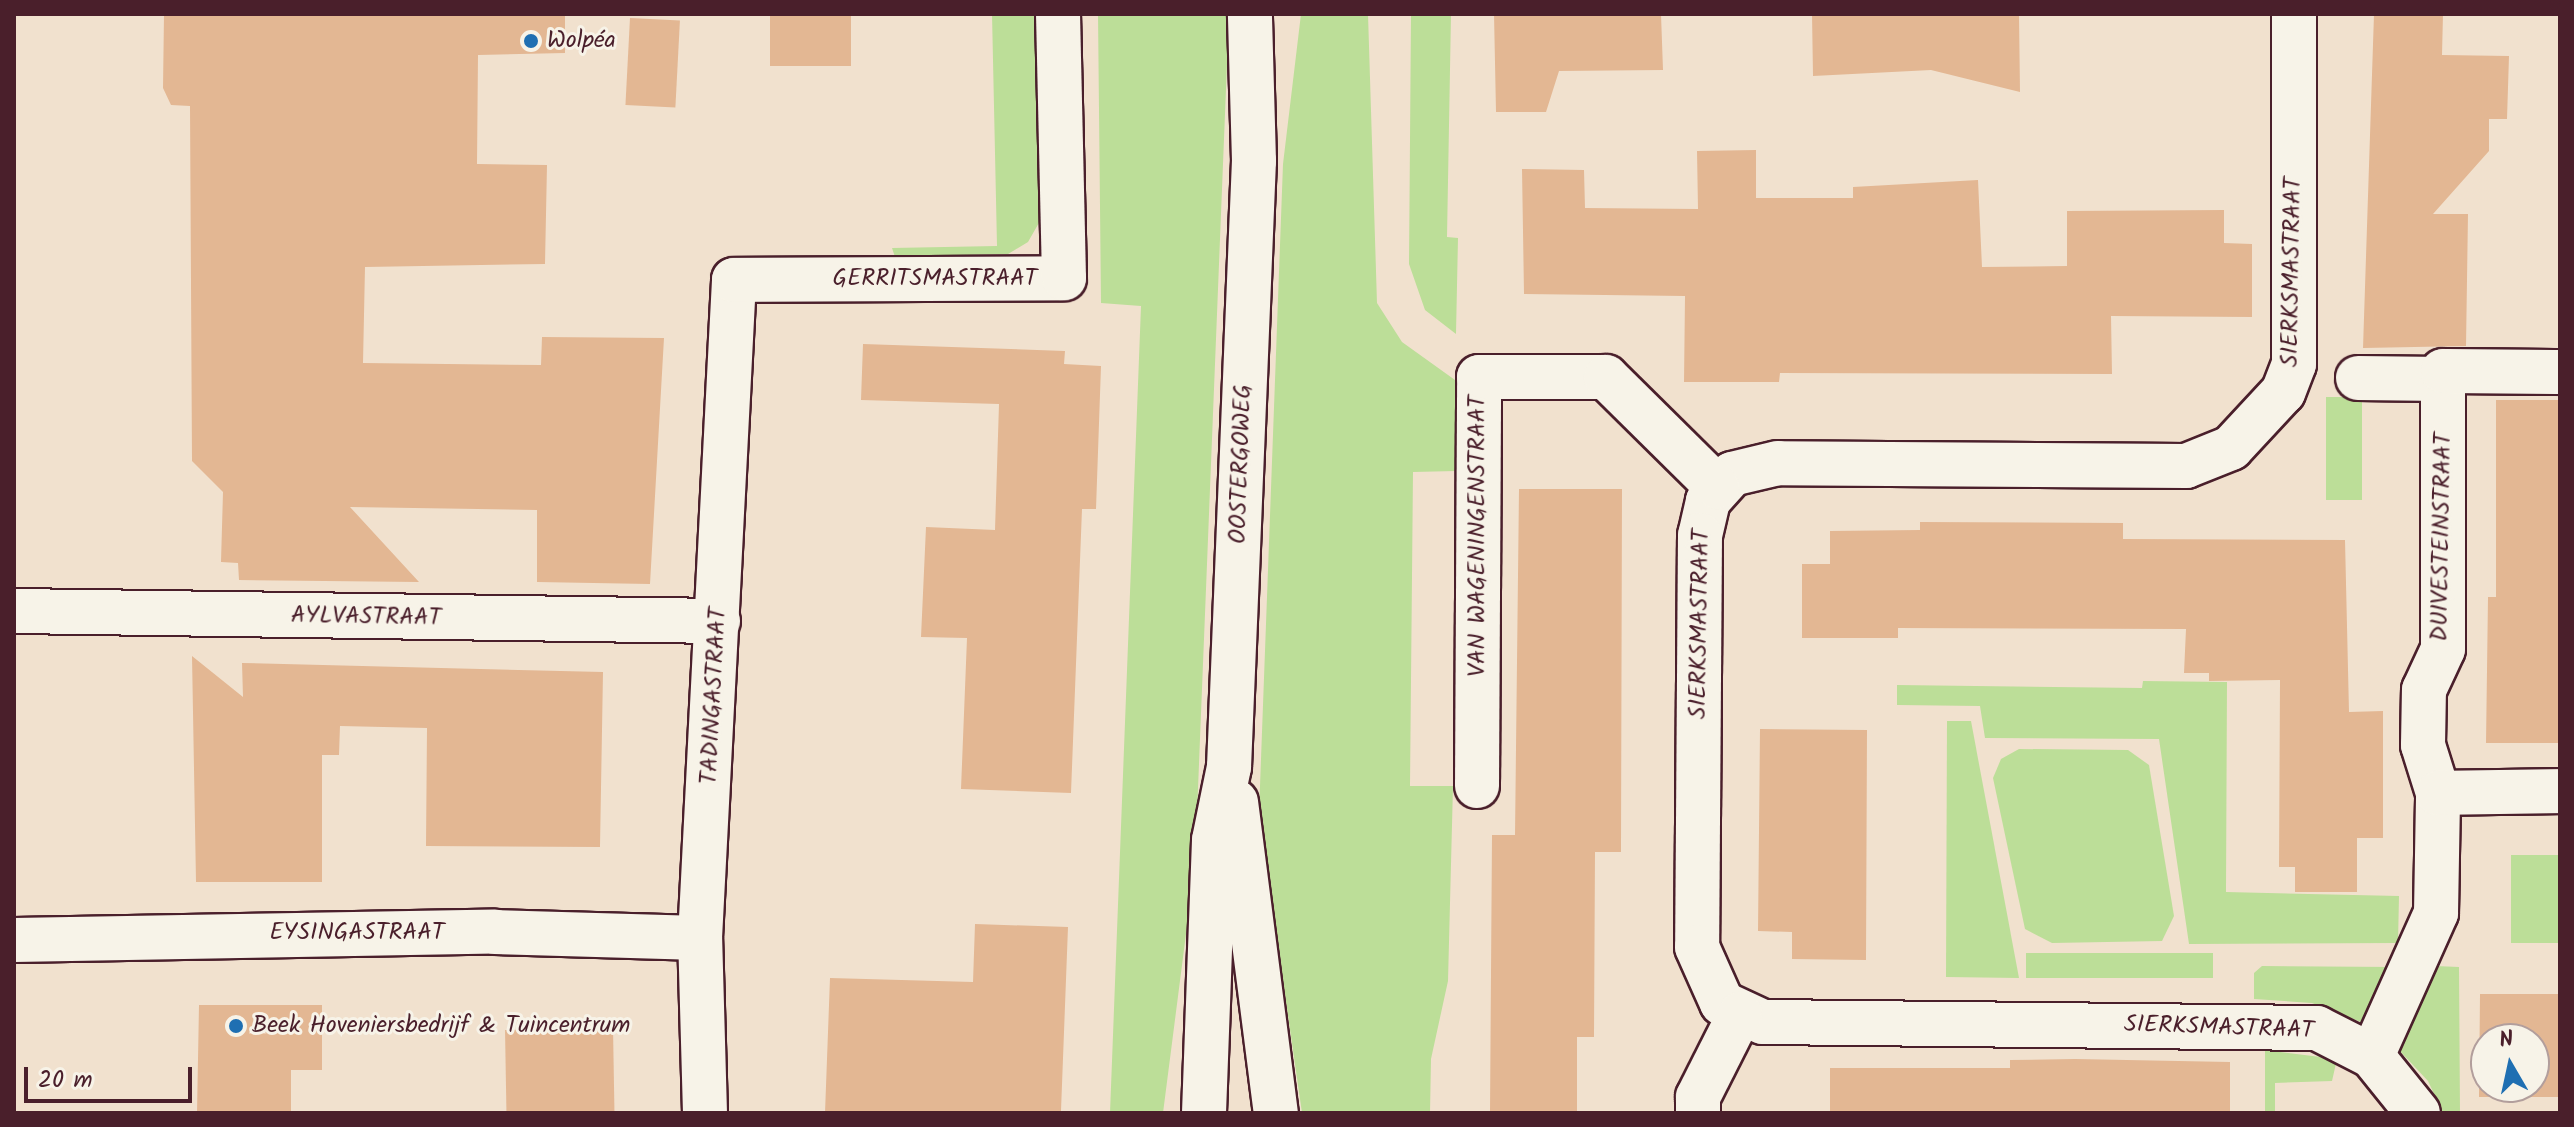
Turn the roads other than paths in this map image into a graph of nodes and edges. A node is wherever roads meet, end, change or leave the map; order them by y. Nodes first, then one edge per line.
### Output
1 (1058, 14) edge
2 (1250, 14) edge
3 (1280, 14) edge
4 (2294, 14) edge
5 (1254, 161) junction
6 (734, 280) joint
7 (2560, 372) edge
8 (2443, 375) junction
9 (2358, 378) dead end
10 (1717, 487) junction
11 (14, 611) edge
12 (718, 621) junction
13 (1229, 767) junction
14 (1477, 786) dead end
15 (2560, 791) edge
16 (2438, 793) junction
17 (700, 938) junction
18 (14, 940) edge
19 (1740, 1014) junction
20 (2372, 1056) junction
21 (705, 1113) edge
22 (1204, 1113) edge
23 (1276, 1113) edge
24 (1698, 1113) edge
25 (2418, 1113) edge

1 - 6 street, GERRITSMASTRAAT
2 - 5 street, OOSTERGOWEG
3 - 5 street, OOSTERGOWEG
4 - 10 street, SIERKSMASTRAAT
5 - 13 street, OOSTERGOWEG
6 - 12 street, TADINGASTRAAT
7 - 8 street
8 - 9 street
8 - 16 street, DUIVESTEINSTRAAT
10 - 14 street, VAN WAGENINGENSTRAAT
10 - 19 street, SIERKSMASTRAAT
11 - 12 street, AYLVASTRAAT
12 - 17 street, TADINGASTRAAT
13 - 22 street, OOSTERGOWEG
13 - 23 street, OOSTERGOWEG
15 - 16 street
16 - 20 street, DUIVESTEINSTRAAT
17 - 18 street, EYSINGASTRAAT
17 - 21 street, TADINGASTRAAT
19 - 20 street, SIERKSMASTRAAT
19 - 24 street
20 - 25 street, SIERKSMASTRAAT

